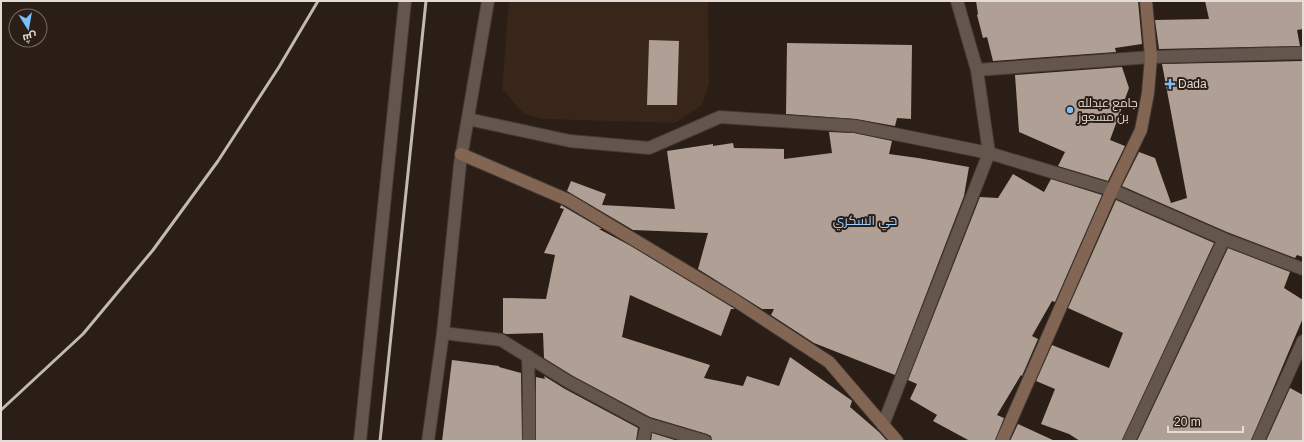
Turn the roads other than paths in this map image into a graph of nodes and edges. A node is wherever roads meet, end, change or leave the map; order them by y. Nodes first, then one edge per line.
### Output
1 (405, 1) edge
2 (488, 1) edge
3 (957, 1) edge
4 (1146, 1) edge
5 (1303, 53) edge
6 (1151, 57) junction
7 (977, 70) junction
8 (468, 119) junction
9 (989, 153) junction
10 (461, 154) junction
11 (1112, 190) junction
12 (1224, 239) junction
13 (1303, 269) edge
14 (443, 333) junction
15 (1303, 341) edge
16 (528, 356) junction
17 (648, 424) junction
18 (883, 425) junction
19 (360, 441) edge
20 (428, 441) edge
21 (529, 441) edge
22 (643, 441) edge
23 (705, 441) edge
24 (897, 441) edge
25 (1002, 441) edge
26 (1129, 441) edge
27 (1258, 441) edge

1 - 19 street
2 - 8 street
3 - 7 street
4 - 6 street
5 - 6 street
6 - 7 street
6 - 11 street
7 - 9 street
8 - 9 street
8 - 10 street
9 - 11 street
9 - 18 street
10 - 14 street
10 - 18 street
11 - 12 street
11 - 25 street
12 - 13 street
12 - 26 street
14 - 16 street
14 - 20 street
15 - 27 street
16 - 17 street
16 - 21 street
17 - 22 street
17 - 23 street
18 - 24 street

